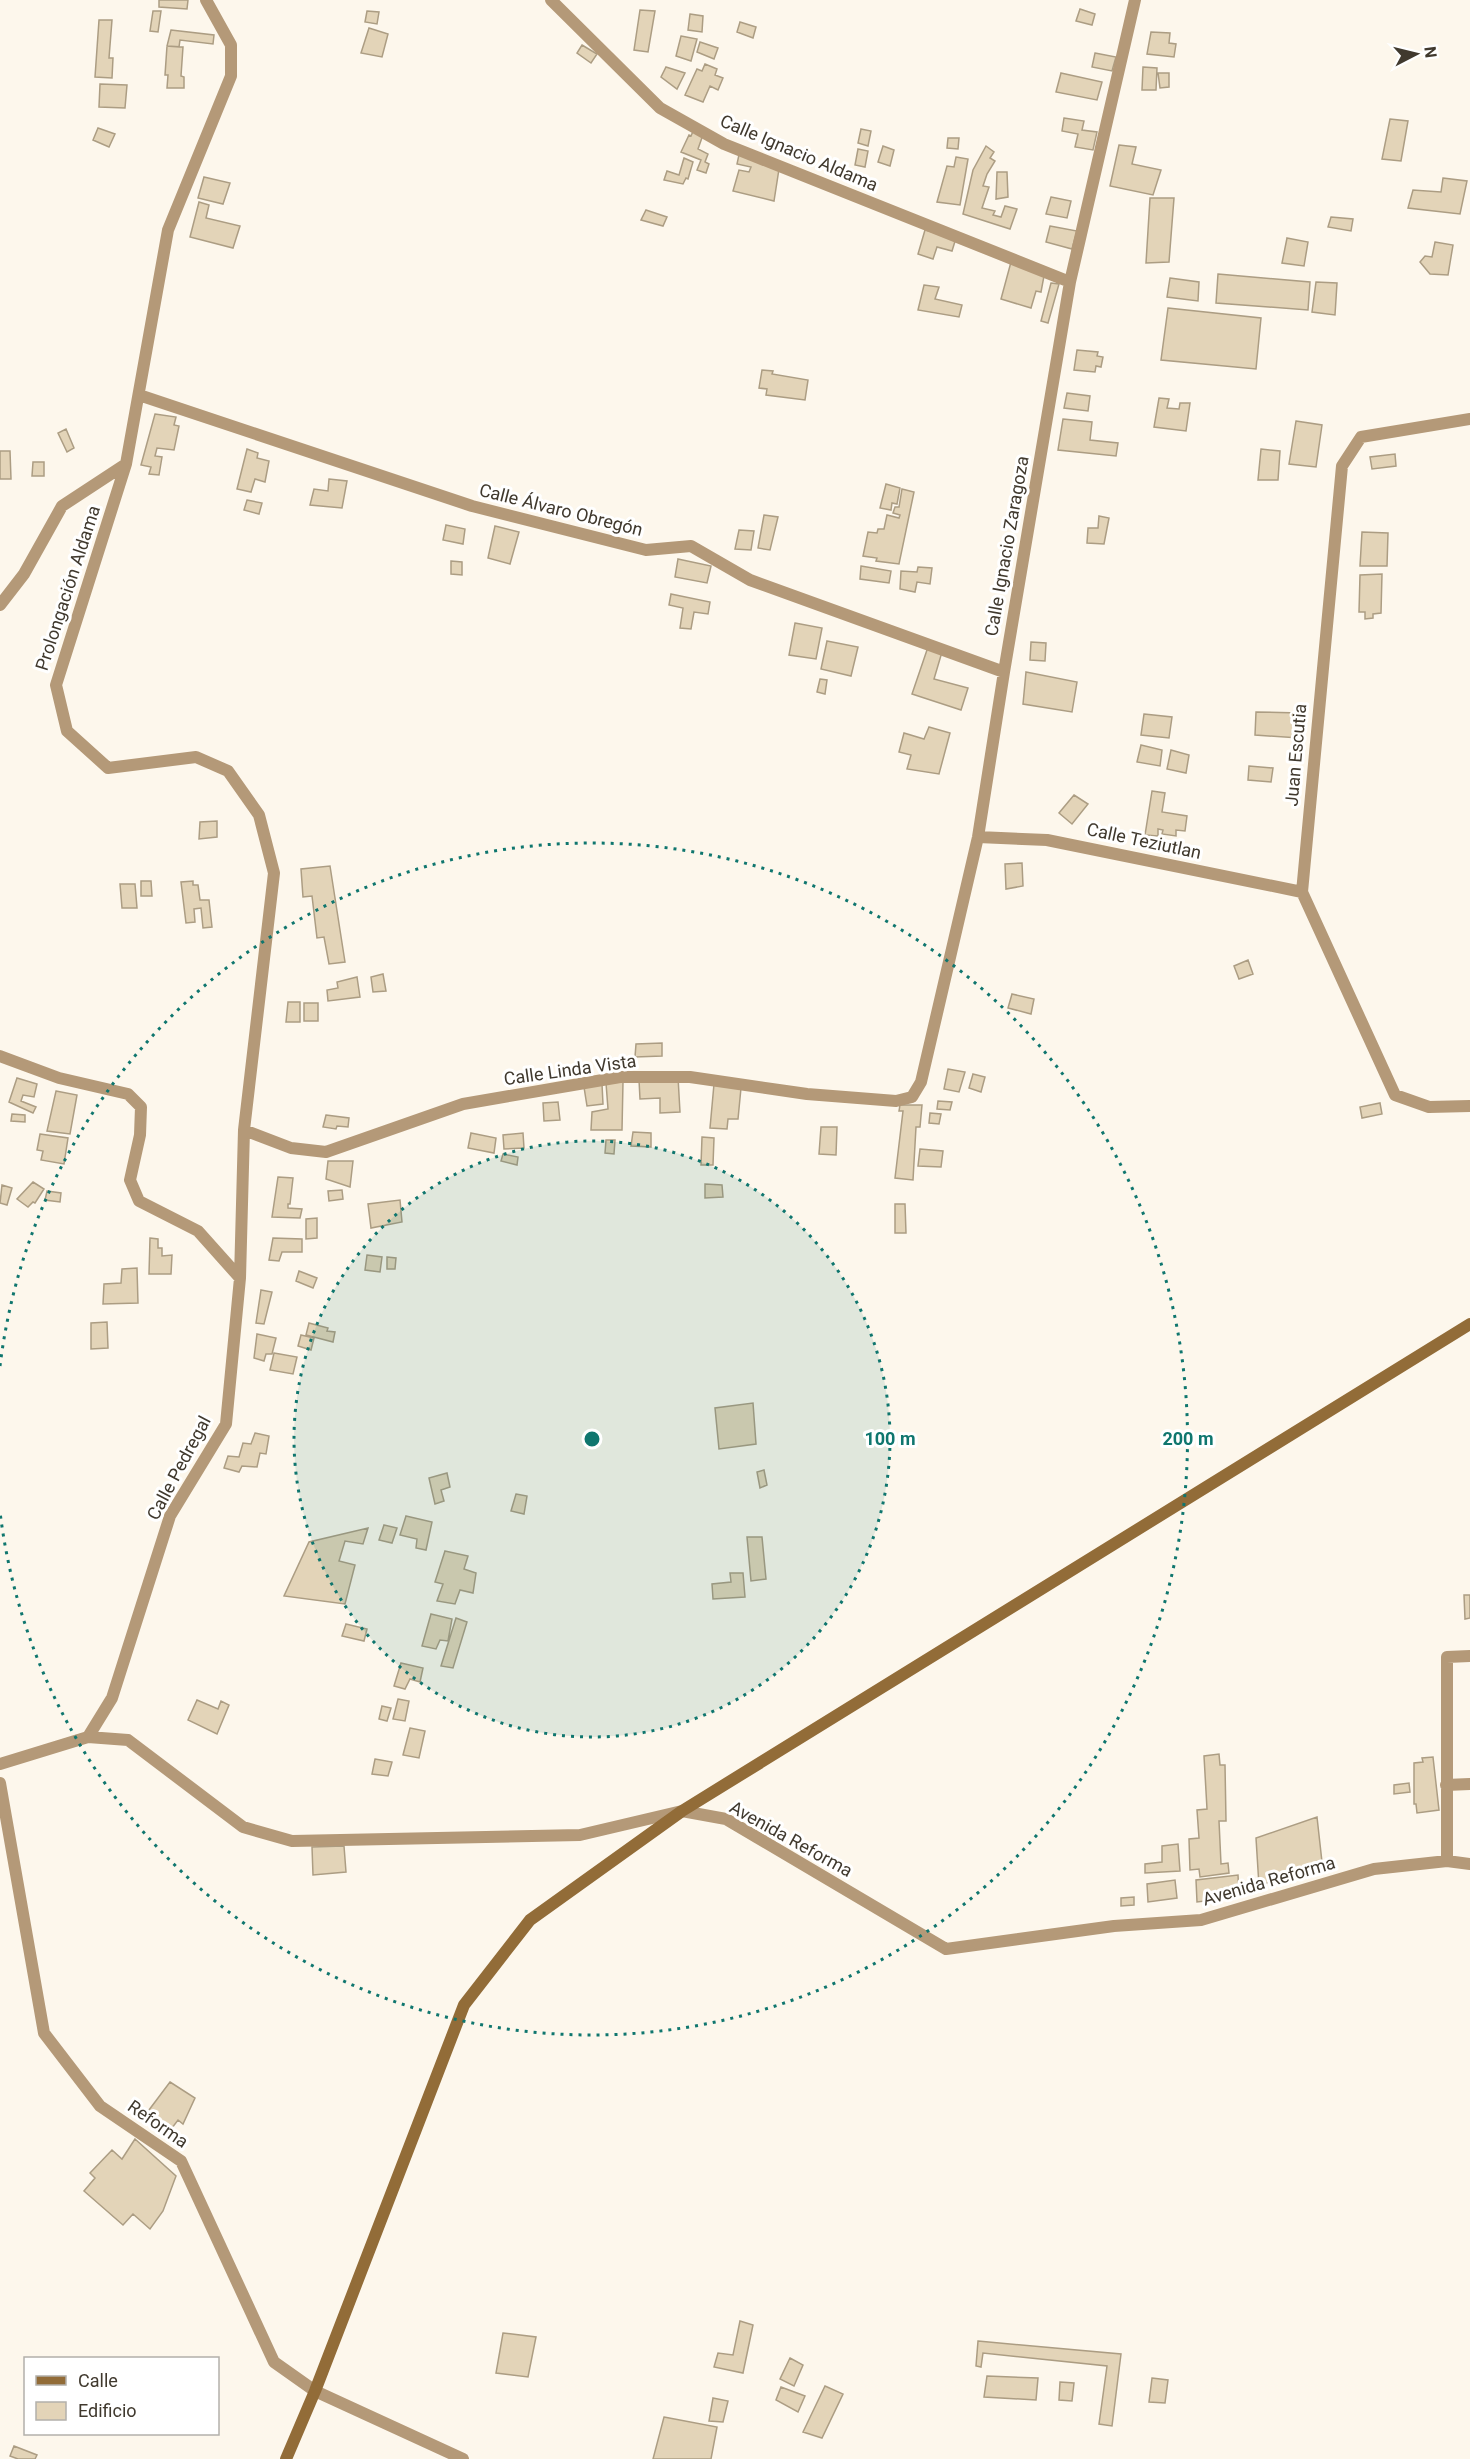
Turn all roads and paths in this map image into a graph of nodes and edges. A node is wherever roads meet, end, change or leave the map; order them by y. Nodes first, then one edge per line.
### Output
1 (206, 0) edge
2 (551, 0) edge
3 (1135, 0) edge
4 (1070, 282) junction
5 (139, 394) junction
6 (1470, 419) edge
7 (126, 464) junction
8 (0, 605) edge
9 (1004, 672) junction
10 (978, 837) junction
11 (1302, 892) junction
12 (0, 1056) edge
13 (912, 1097) joint
14 (1470, 1106) edge
15 (244, 1130) junction
16 (240, 1278) junction
17 (1470, 1324) edge
18 (1470, 1656) edge
19 (88, 1737) junction
20 (0, 1764) edge
21 (0, 1783) edge
22 (1470, 1784) edge
23 (1446, 1785) junction
24 (682, 1811) junction
25 (1447, 1861) junction
26 (1470, 1864) edge
27 (315, 2391) junction
28 (286, 2459) edge
29 (463, 2459) edge

1 - 5 street, Prolongación Aldama
2 - 4 street, Calle Ignacio Aldama
3 - 4 street, Calle Ignacio Zaragoza
4 - 9 street, Calle Ignacio Zaragoza
5 - 7 street, Prolongación Aldama
5 - 9 street, Calle Álvaro Obregón
6 - 11 street, Juan Escutia
7 - 8 street
7 - 15 street, Prolongación Aldama
9 - 10 street, Calle Ignacio Zaragoza
10 - 11 street, Calle Teziutlan
10 - 13 street, Calle Ignacio Zaragoza
11 - 14 street, Juan Escutia
12 - 16 street
13 - 15 street, Calle Linda Vista
15 - 16 street, Calle Pedregal
16 - 19 street, Calle Pedregal
17 - 24 main road
18 - 23 street
19 - 20 street, Avenida Reforma
19 - 24 street, Avenida Reforma
21 - 27 street, Reforma
22 - 23 street
23 - 25 street
24 - 25 street, Avenida Reforma
24 - 27 main road
25 - 26 street, Avenida Reforma
27 - 28 main road
27 - 29 street, Reforma

